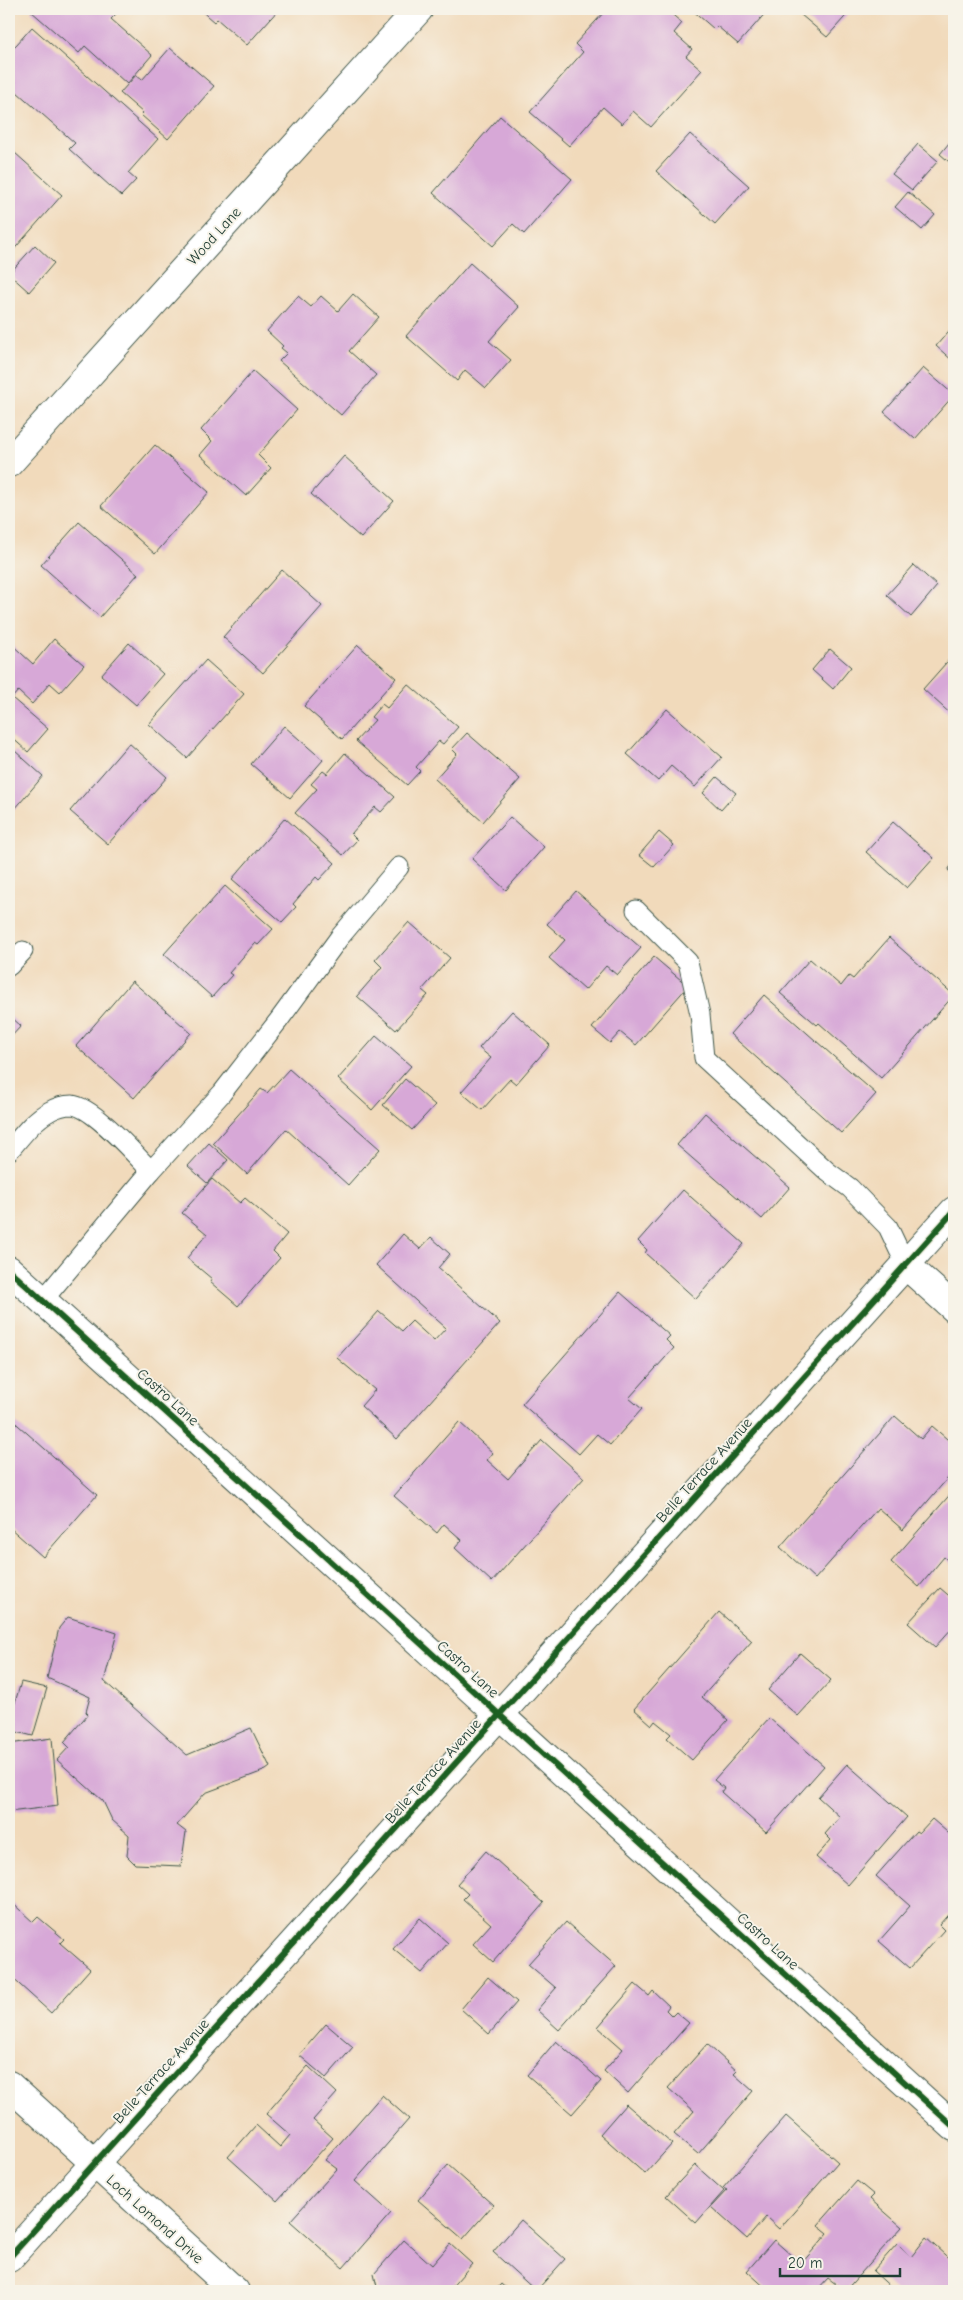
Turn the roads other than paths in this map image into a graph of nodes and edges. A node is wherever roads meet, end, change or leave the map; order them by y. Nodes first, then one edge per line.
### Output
1 (413, 11) edge
2 (9, 463) edge
3 (399, 867) dead end
4 (636, 910) dead end
5 (23, 951) dead end
6 (9, 966) edge
7 (9, 1151) edge
8 (151, 1171) junction
9 (954, 1211) edge
10 (906, 1264) junction
11 (9, 1270) edge
12 (43, 1300) junction
13 (954, 1308) edge
14 (501, 1715) junction
15 (9, 2085) edge
16 (954, 2127) edge
17 (94, 2164) junction
18 (9, 2258) edge
19 (236, 2291) edge

1 - 2 street, Wood Lane
3 - 8 lane
4 - 10 lane
5 - 6 lane
7 - 8 lane
8 - 12 lane
9 - 10 street, Belle Terrace Avenue
10 - 13 street
10 - 14 street, Belle Terrace Avenue
11 - 12 street, Castro Lane
12 - 14 street, Castro Lane
14 - 16 street, Castro Lane
14 - 17 street, Belle Terrace Avenue
15 - 17 street, Loch Lomond Drive
17 - 18 street, Belle Terrace Avenue
17 - 19 street, Loch Lomond Drive

